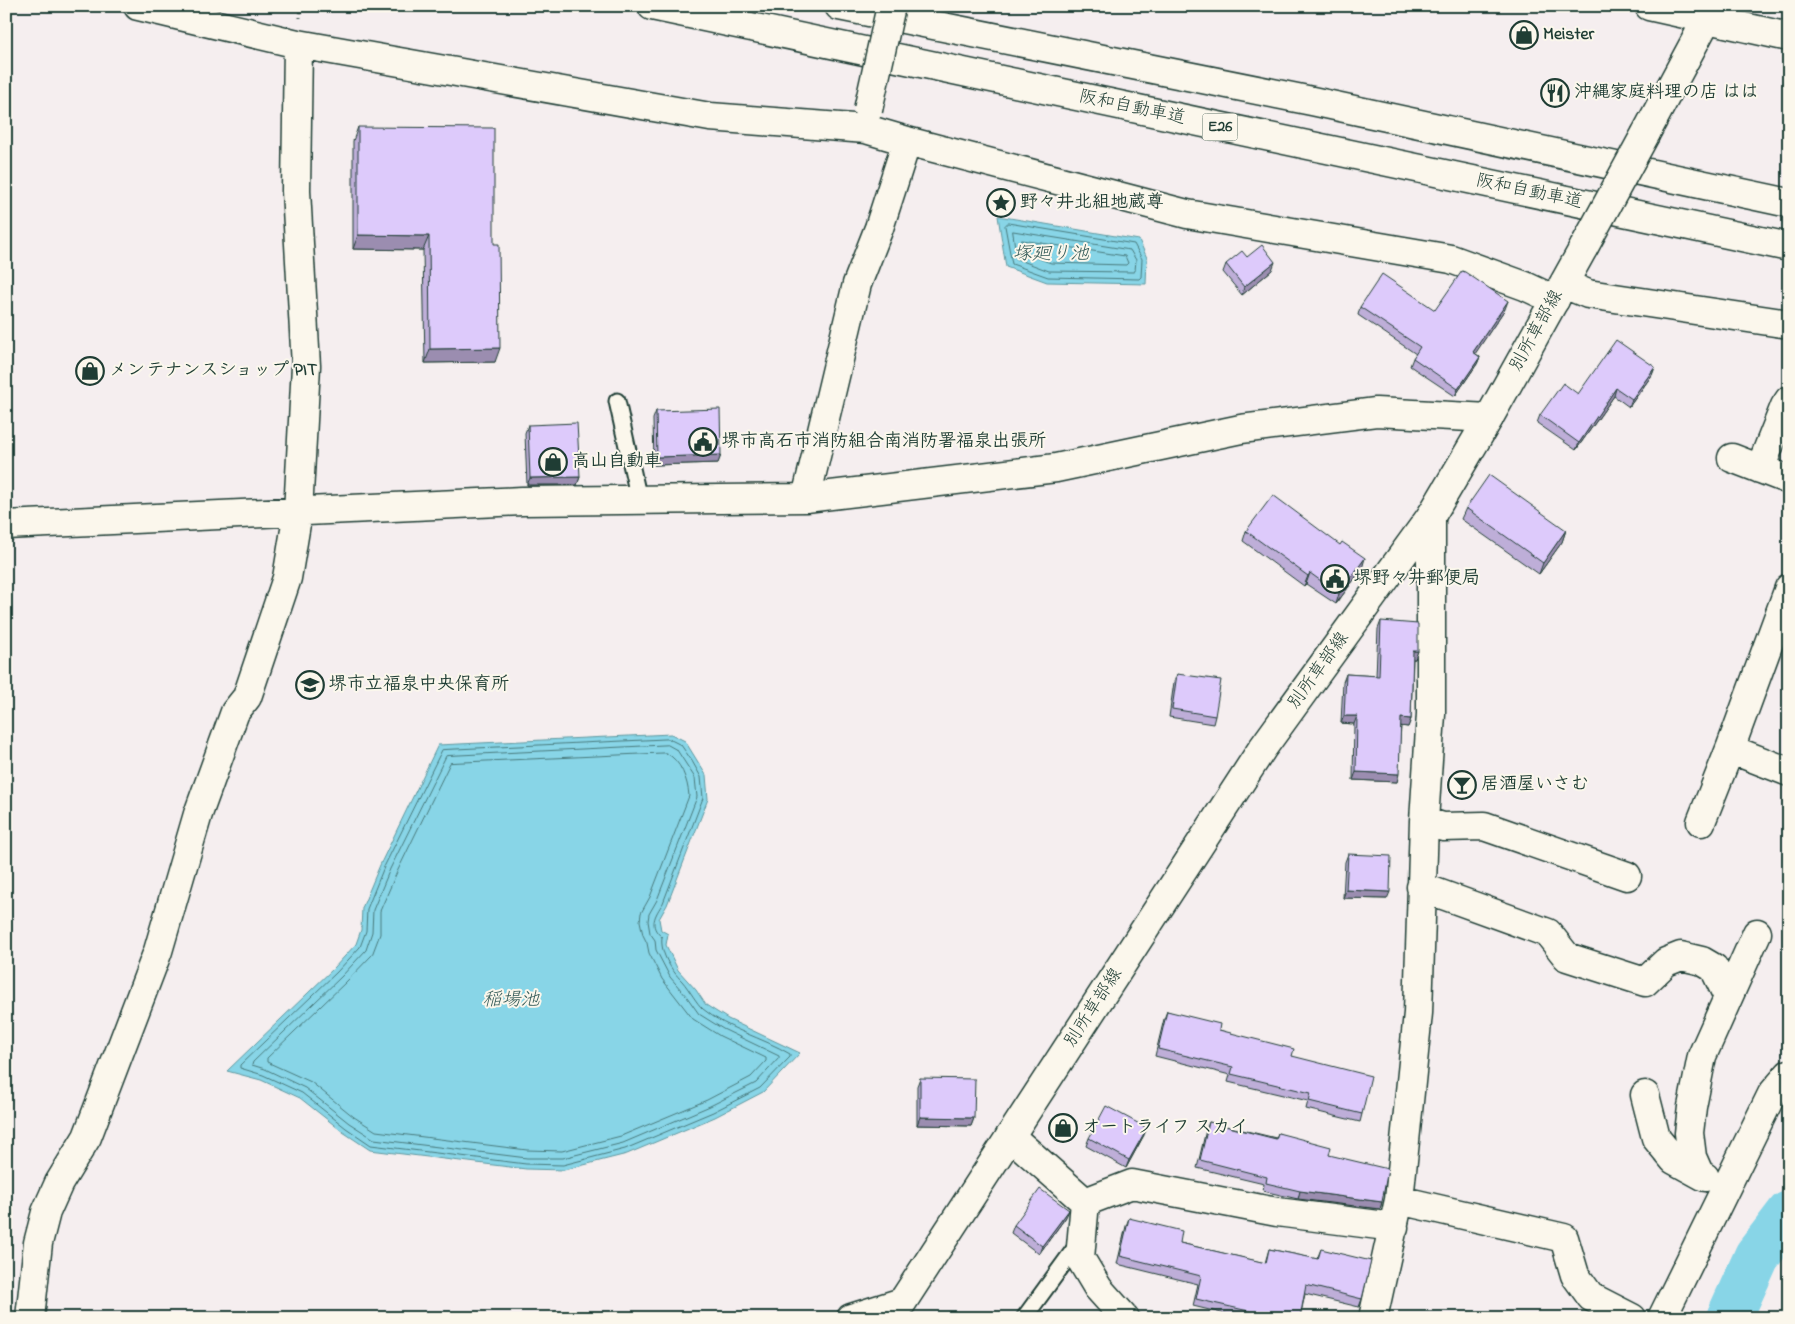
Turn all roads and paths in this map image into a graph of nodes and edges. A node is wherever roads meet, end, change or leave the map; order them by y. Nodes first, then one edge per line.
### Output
1 (138, 6) edge
2 (652, 6) edge
3 (839, 6) edge
4 (891, 6) edge
5 (1649, 6) edge
6 (1710, 13) edge
7 (1789, 37) edge
8 (298, 44) junction
9 (867, 119) junction
10 (907, 141) junction
11 (1789, 203) edge
12 (1789, 247) edge
13 (1559, 292) junction
14 (1789, 324) edge
15 (1789, 400) edge
16 (617, 401) dead end
17 (1489, 418) junction
18 (1732, 458) dead end
19 (1760, 469) junction
20 (1789, 480) edge
21 (806, 498) junction
22 (639, 500) junction
23 (298, 512) junction
24 (1431, 516) junction
25 (6, 525) edge
26 (1789, 588) edge
27 (1730, 749) junction
28 (1789, 772) edge
29 (1424, 821) junction
30 (1701, 822) dead end
31 (1627, 876) dead end
32 (1422, 887) junction
33 (1758, 933) dead end
34 (1728, 997) junction
35 (1789, 1074) edge
36 (1645, 1095) dead end
37 (1010, 1136) junction
38 (1699, 1173) junction
39 (1726, 1189) junction
40 (1399, 1200) junction
41 (1085, 1202) junction
42 (1394, 1227) junction
43 (1081, 1241) junction
44 (896, 1310) edge
45 (30, 1318) edge
46 (851, 1318) edge
47 (1024, 1318) edge
48 (1125, 1318) edge
49 (1374, 1318) edge
50 (1632, 1318) edge
51 (1662, 1318) edge

1 - 8 main road
2 - 12 main road, 阪和自動車道 / E26
3 - 11 main road
4 - 9 main road, bridge
5 - 6 main road
6 - 7 main road
6 - 13 main road, 別所草部線, bridge
8 - 9 main road
8 - 23 main road
9 - 10 main road
10 - 13 main road
10 - 21 main road
13 - 14 main road
13 - 17 main road, 別所草部線
15 - 19 main road
16 - 22 lane
17 - 21 main road
17 - 24 main road, 別所草部線
18 - 19 main road
19 - 20 main road
21 - 22 main road
22 - 23 main road
23 - 25 main road
23 - 45 main road
24 - 29 main road
24 - 37 main road, 別所草部線
26 - 27 main road
27 - 28 main road
27 - 30 main road
29 - 31 main road
29 - 32 main road
32 - 34 main road
32 - 40 main road
33 - 34 main road
34 - 38 main road
35 - 39 main road
36 - 38 main road
37 - 41 main road
37 - 44 main road, 別所草部線
38 - 39 main road
39 - 51 main road
40 - 42 main road
40 - 50 main road
41 - 42 main road
41 - 43 main road
42 - 49 main road
43 - 47 lane
43 - 48 main road
44 - 46 main road

